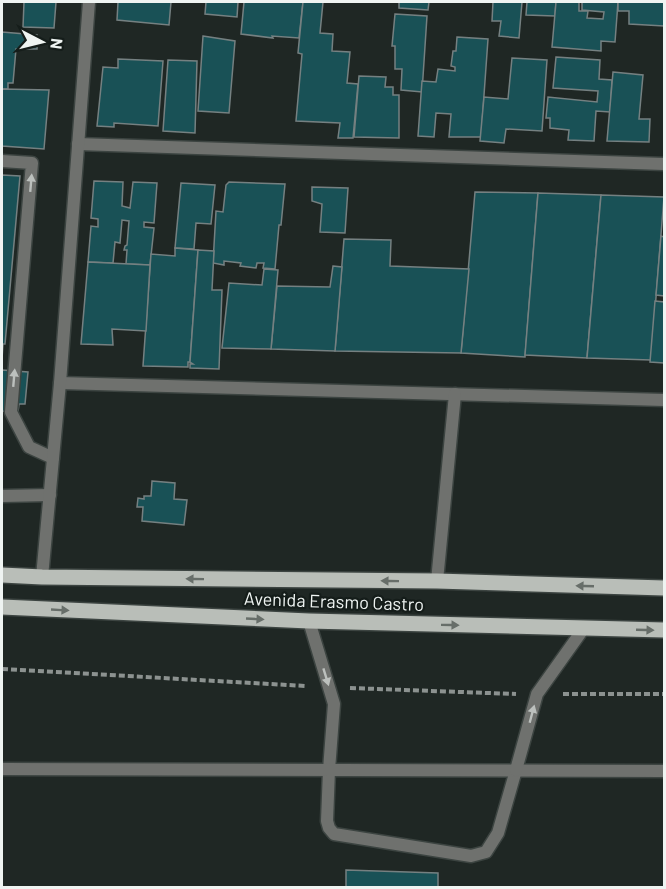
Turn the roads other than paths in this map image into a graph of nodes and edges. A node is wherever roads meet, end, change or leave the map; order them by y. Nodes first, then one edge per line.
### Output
1 (89, 2) edge
2 (78, 144) junction
3 (2, 161) edge
4 (664, 164) edge
5 (60, 382) junction
6 (455, 394) junction
7 (664, 400) edge
8 (53, 458) junction
9 (2, 495) edge
10 (50, 495) junction
11 (2, 575) edge
12 (42, 577) junction
13 (437, 581) junction
14 (664, 588) edge
15 (2, 607) edge
16 (309, 621) junction
17 (584, 628) junction
18 (664, 630) edge
19 (2, 769) edge
20 (329, 770) junction
21 (516, 770) junction
22 (664, 771) edge

1 - 2 street
2 - 4 street
2 - 5 street
8 -> 3 street
5 - 6 street
5 - 8 street
6 - 7 street
6 - 13 street
8 - 10 street
9 - 10 street
10 - 12 street
11 - 12 main road, Avenida Erasmo Castro
13 -> 12 main road, Avenida Erasmo Castro
14 -> 13 main road, Avenida Erasmo Castro
15 -> 16 main road, Avenida Erasmo Castro
16 -> 17 main road, Avenida Erasmo Castro
16 -> 20 street
17 -> 18 main road, Avenida Erasmo Castro
21 -> 17 street
19 - 20 street
20 - 21 street
20 - 21 street
21 - 22 street

